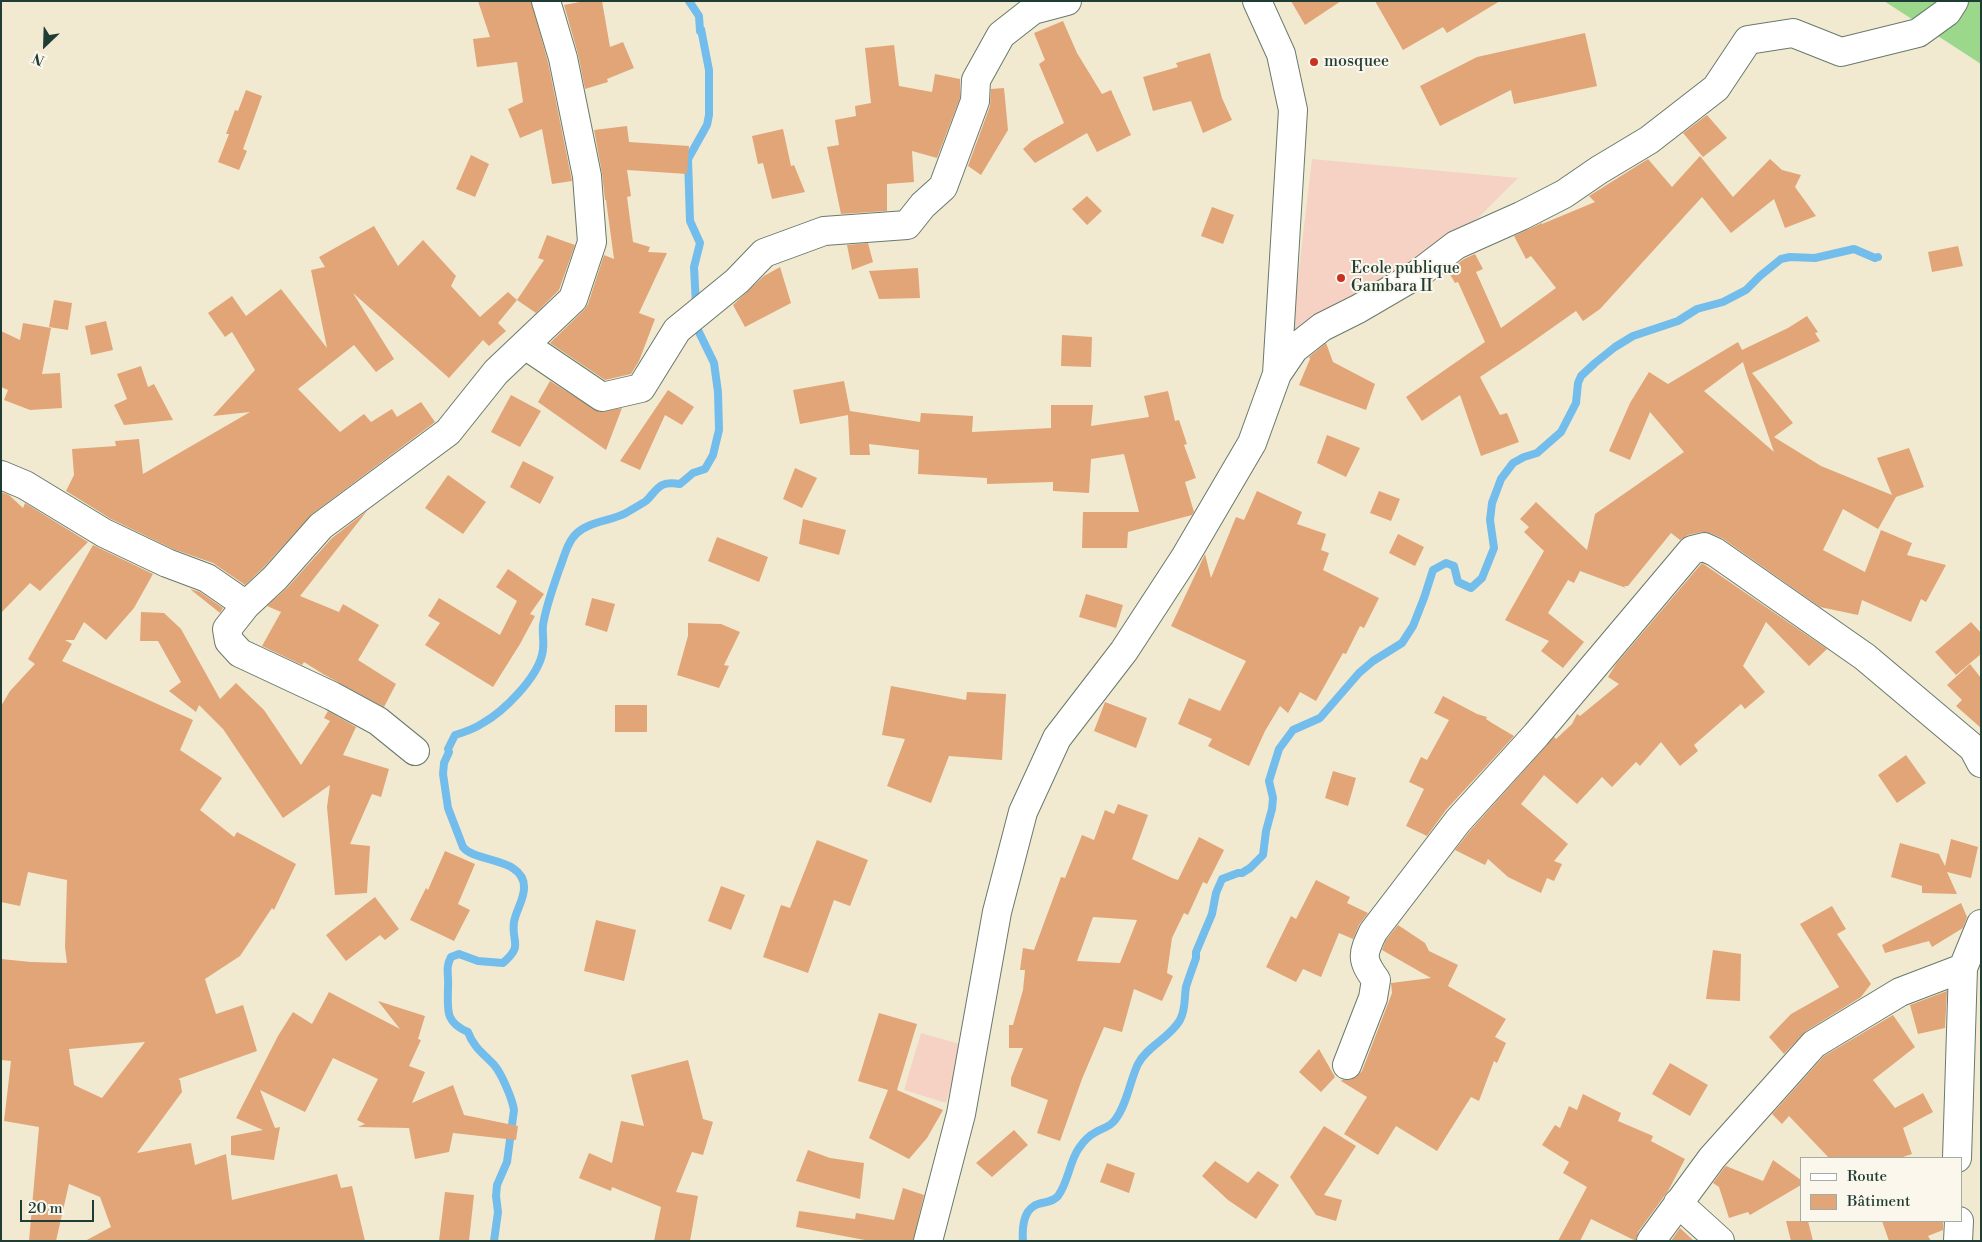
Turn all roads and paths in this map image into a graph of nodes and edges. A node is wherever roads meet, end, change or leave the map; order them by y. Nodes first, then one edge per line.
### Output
1 (546, 1) edge
2 (1066, 1) edge
3 (1257, 1) edge
4 (1954, 1) edge
5 (524, 345) junction
6 (1277, 374) junction
7 (1, 475) edge
8 (246, 605) junction
9 (415, 751) dead end
10 (1981, 764) edge
11 (1981, 924) edge
12 (1963, 968) junction
13 (1347, 1065) dead end
14 (1957, 1157) edge
15 (1678, 1203) junction
16 (1959, 1222) edge
17 (928, 1241) edge
18 (1651, 1241) edge
19 (1720, 1241) edge
20 (1958, 1241) edge

1 - 5 street
2 - 5 street
3 - 6 street
4 - 6 street
5 - 8 street
6 - 17 street
7 - 8 street
8 - 9 street
10 - 13 street
11 - 12 street
12 - 14 street
12 - 15 street
15 - 18 street
15 - 19 street
16 - 20 street

